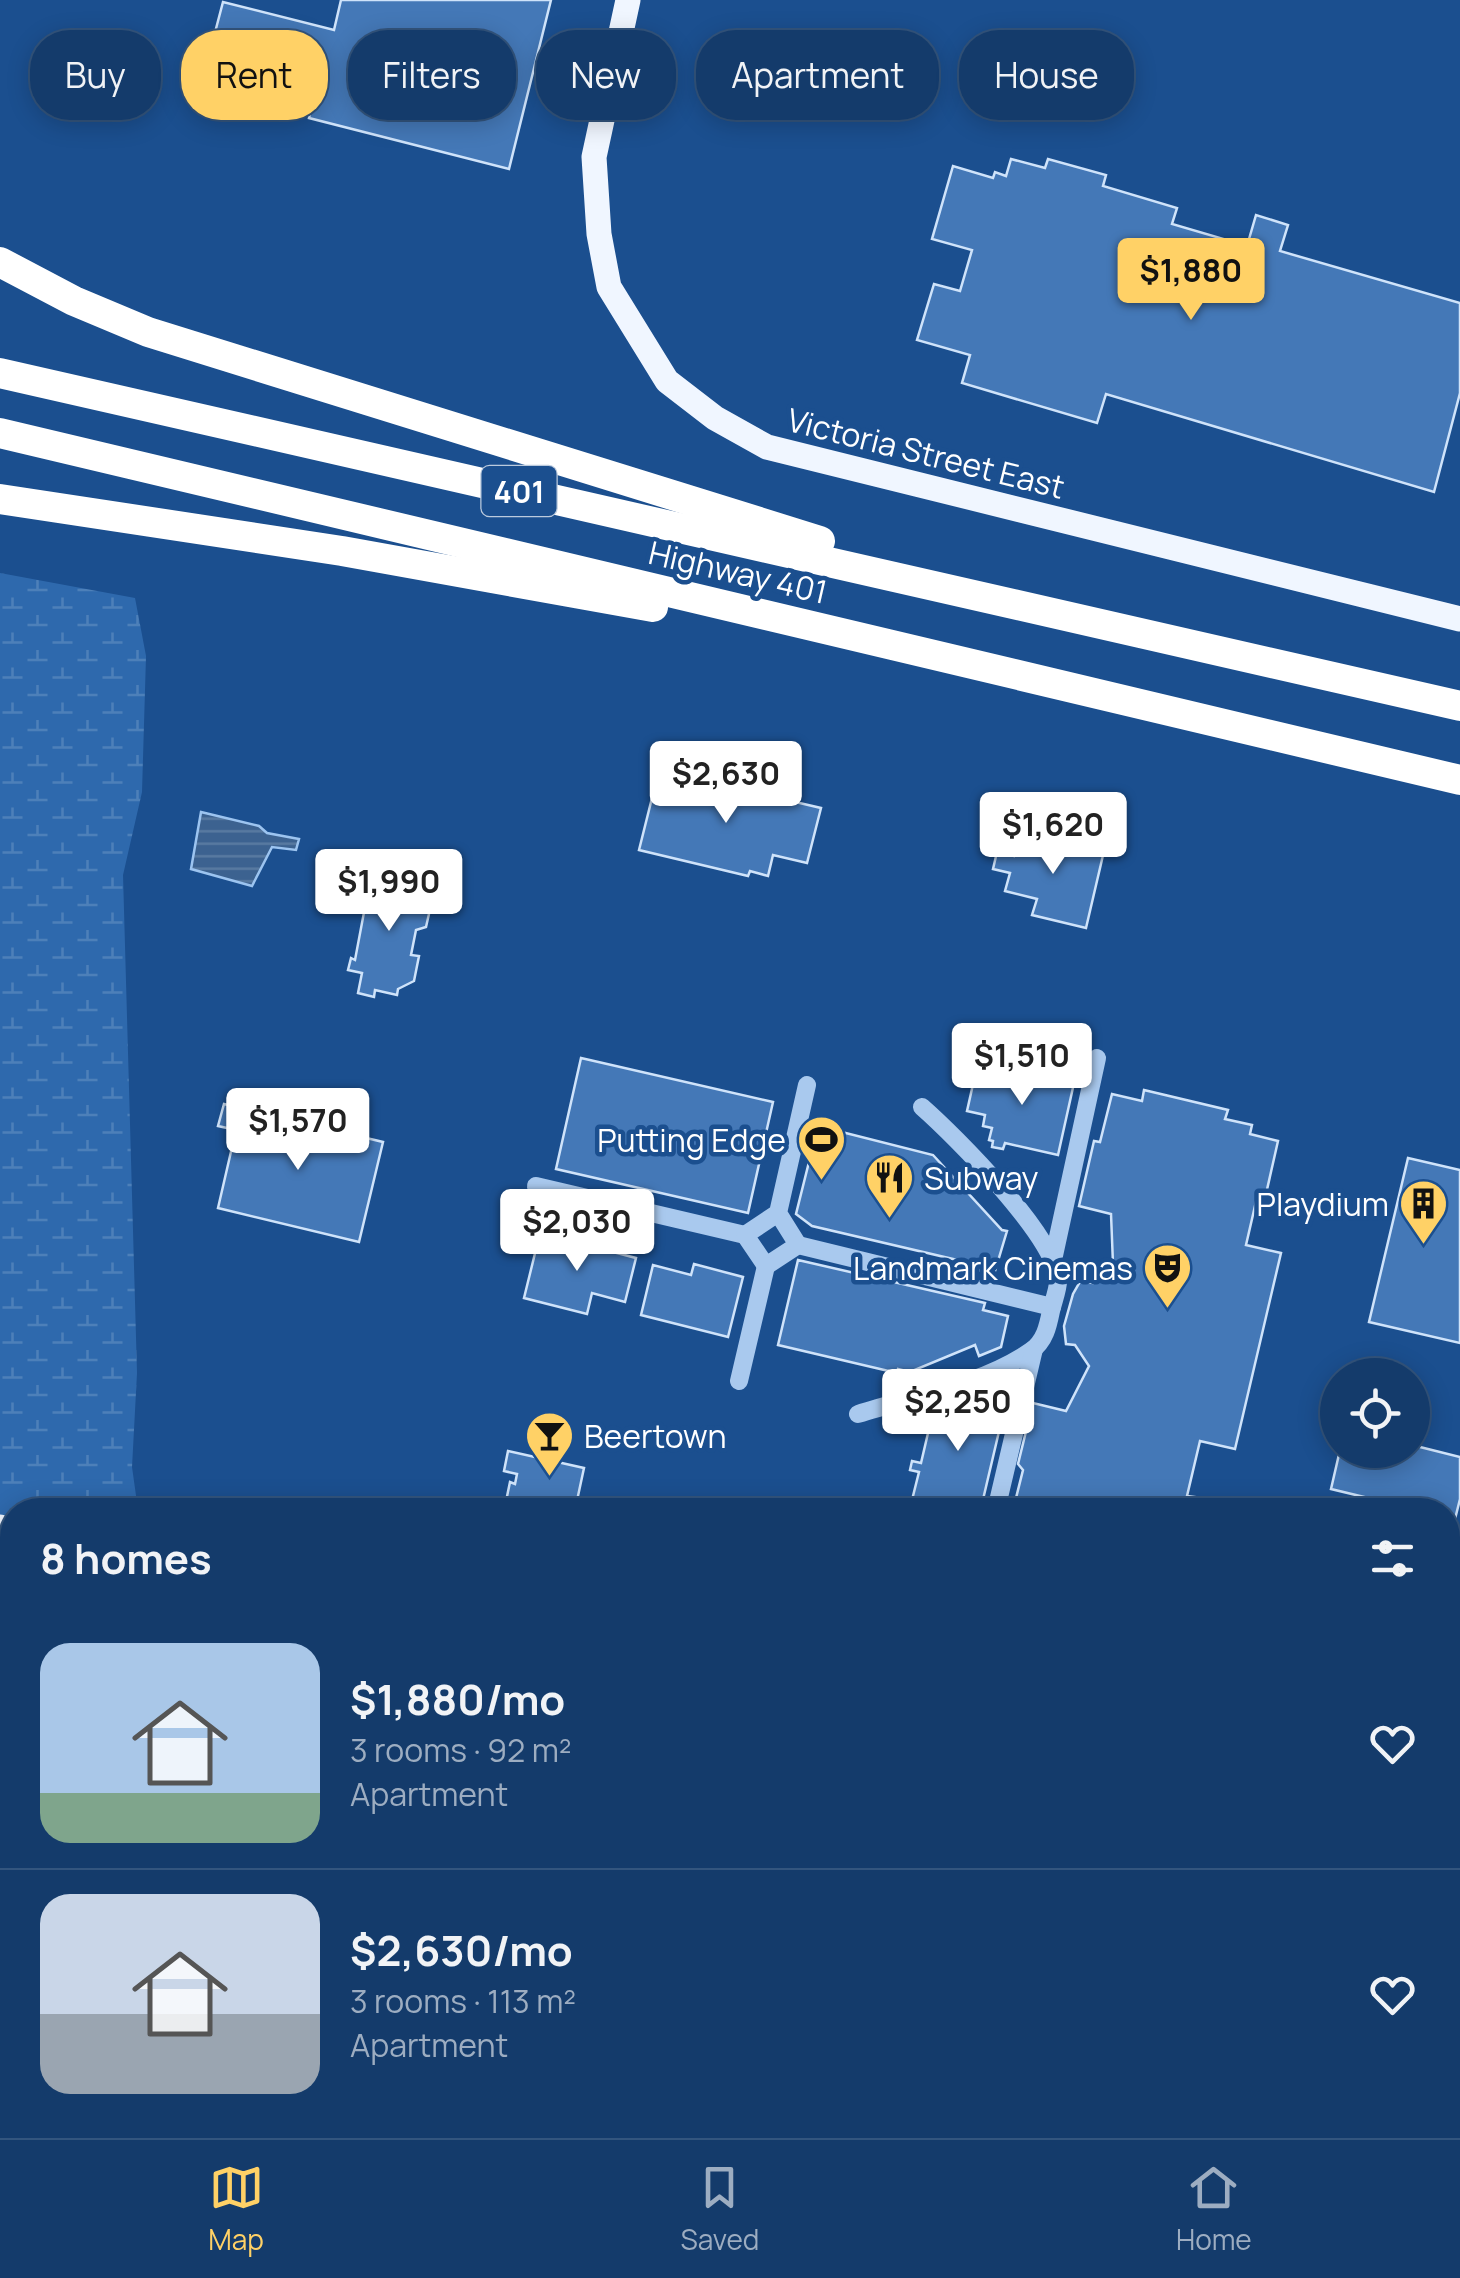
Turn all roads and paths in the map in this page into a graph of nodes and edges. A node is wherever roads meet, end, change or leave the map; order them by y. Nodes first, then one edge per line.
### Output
1 (628, 0) edge
2 (0, 262) edge
3 (0, 373) edge
4 (0, 433) edge
5 (0, 499) edge
6 (1038, 608) junction
7 (1460, 619) edge
8 (906, 648) junction
9 (1460, 706) edge
10 (1460, 780) edge
11 (1097, 1058) dead end
12 (807, 1085) dead end
13 (922, 1107) dead end
14 (536, 1186) dead end
15 (778, 1214) junction
16 (745, 1235) junction
17 (798, 1245) junction
18 (1052, 1260) junction
19 (766, 1266) junction
20 (1052, 1307) junction
21 (1034, 1350) junction
22 (739, 1380) dead end
23 (858, 1414) dead end
24 (999, 1498) edge

1 - 7 main road, Victoria Street East
2 - 6 highway
3 - 6 highway, Highway 401 / 401
4 - 8 highway, Highway 401 / 401
5 - 8 highway
6 - 9 highway, Highway 401 / 401
8 - 10 highway, Highway 401 / 401
11 - 18 street
12 - 15 street
13 - 18 street
14 - 16 street
15 - 16 street
15 - 17 street
16 - 19 street
17 - 19 street
17 - 20 street
18 - 20 street
19 - 22 street
20 - 21 street
21 - 23 street
21 - 24 street

